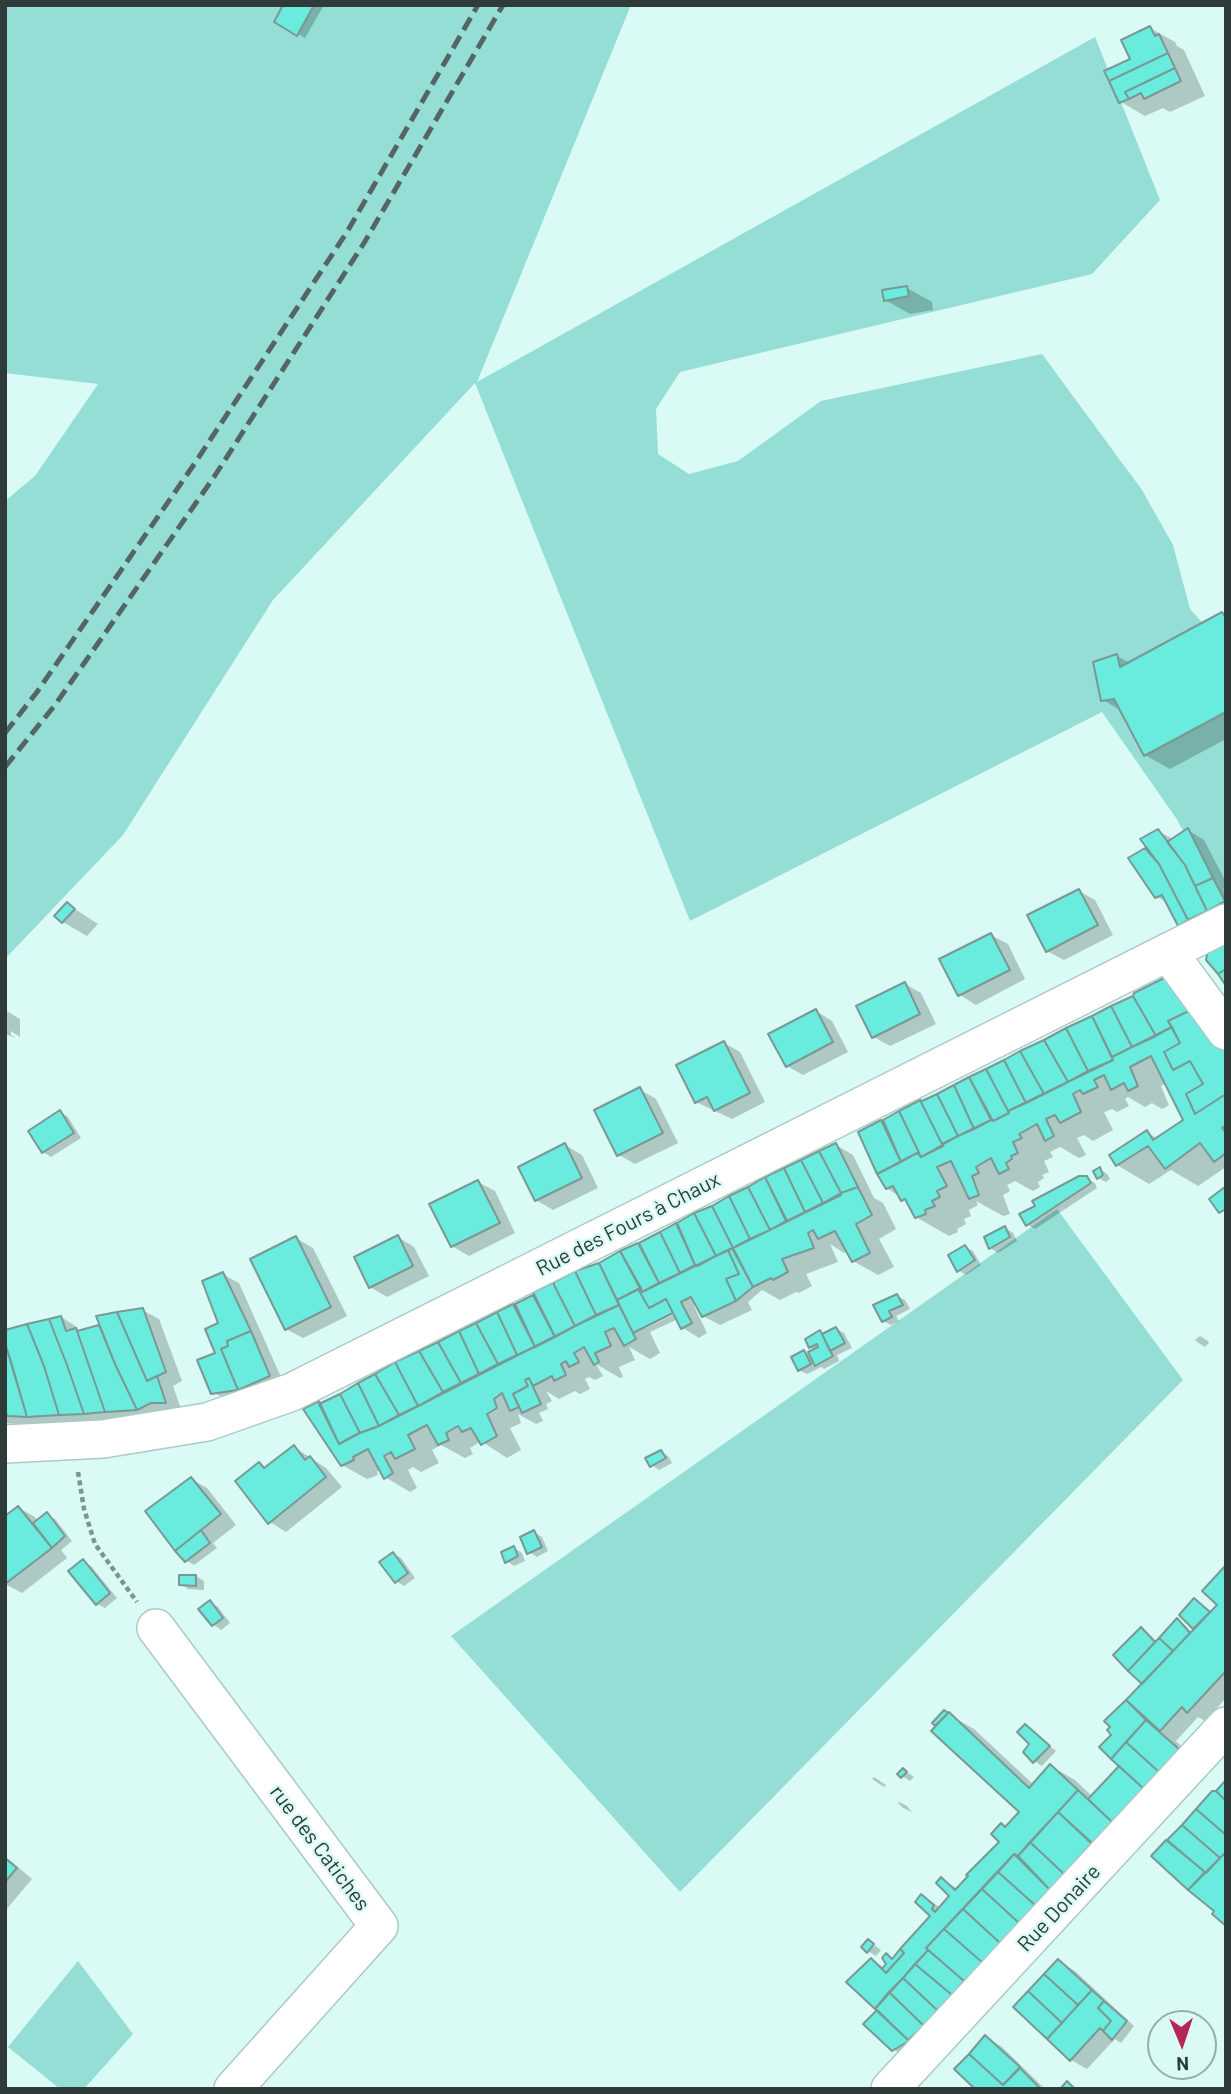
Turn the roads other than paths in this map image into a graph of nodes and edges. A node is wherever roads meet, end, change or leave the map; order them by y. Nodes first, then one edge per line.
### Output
1 (1226, 923) edge
2 (1168, 952) junction
3 (1226, 1031) edge
4 (5, 1444) edge
5 (156, 1628) road end
6 (1226, 1726) edge
7 (233, 2089) edge
8 (890, 2089) edge

1 - 2 street, Rue des Fours à Chaux
2 - 3 street
2 - 4 street, Rue des Fours à Chaux
5 - 7 street, rue des Catiches
6 - 8 street, Rue Donaire

